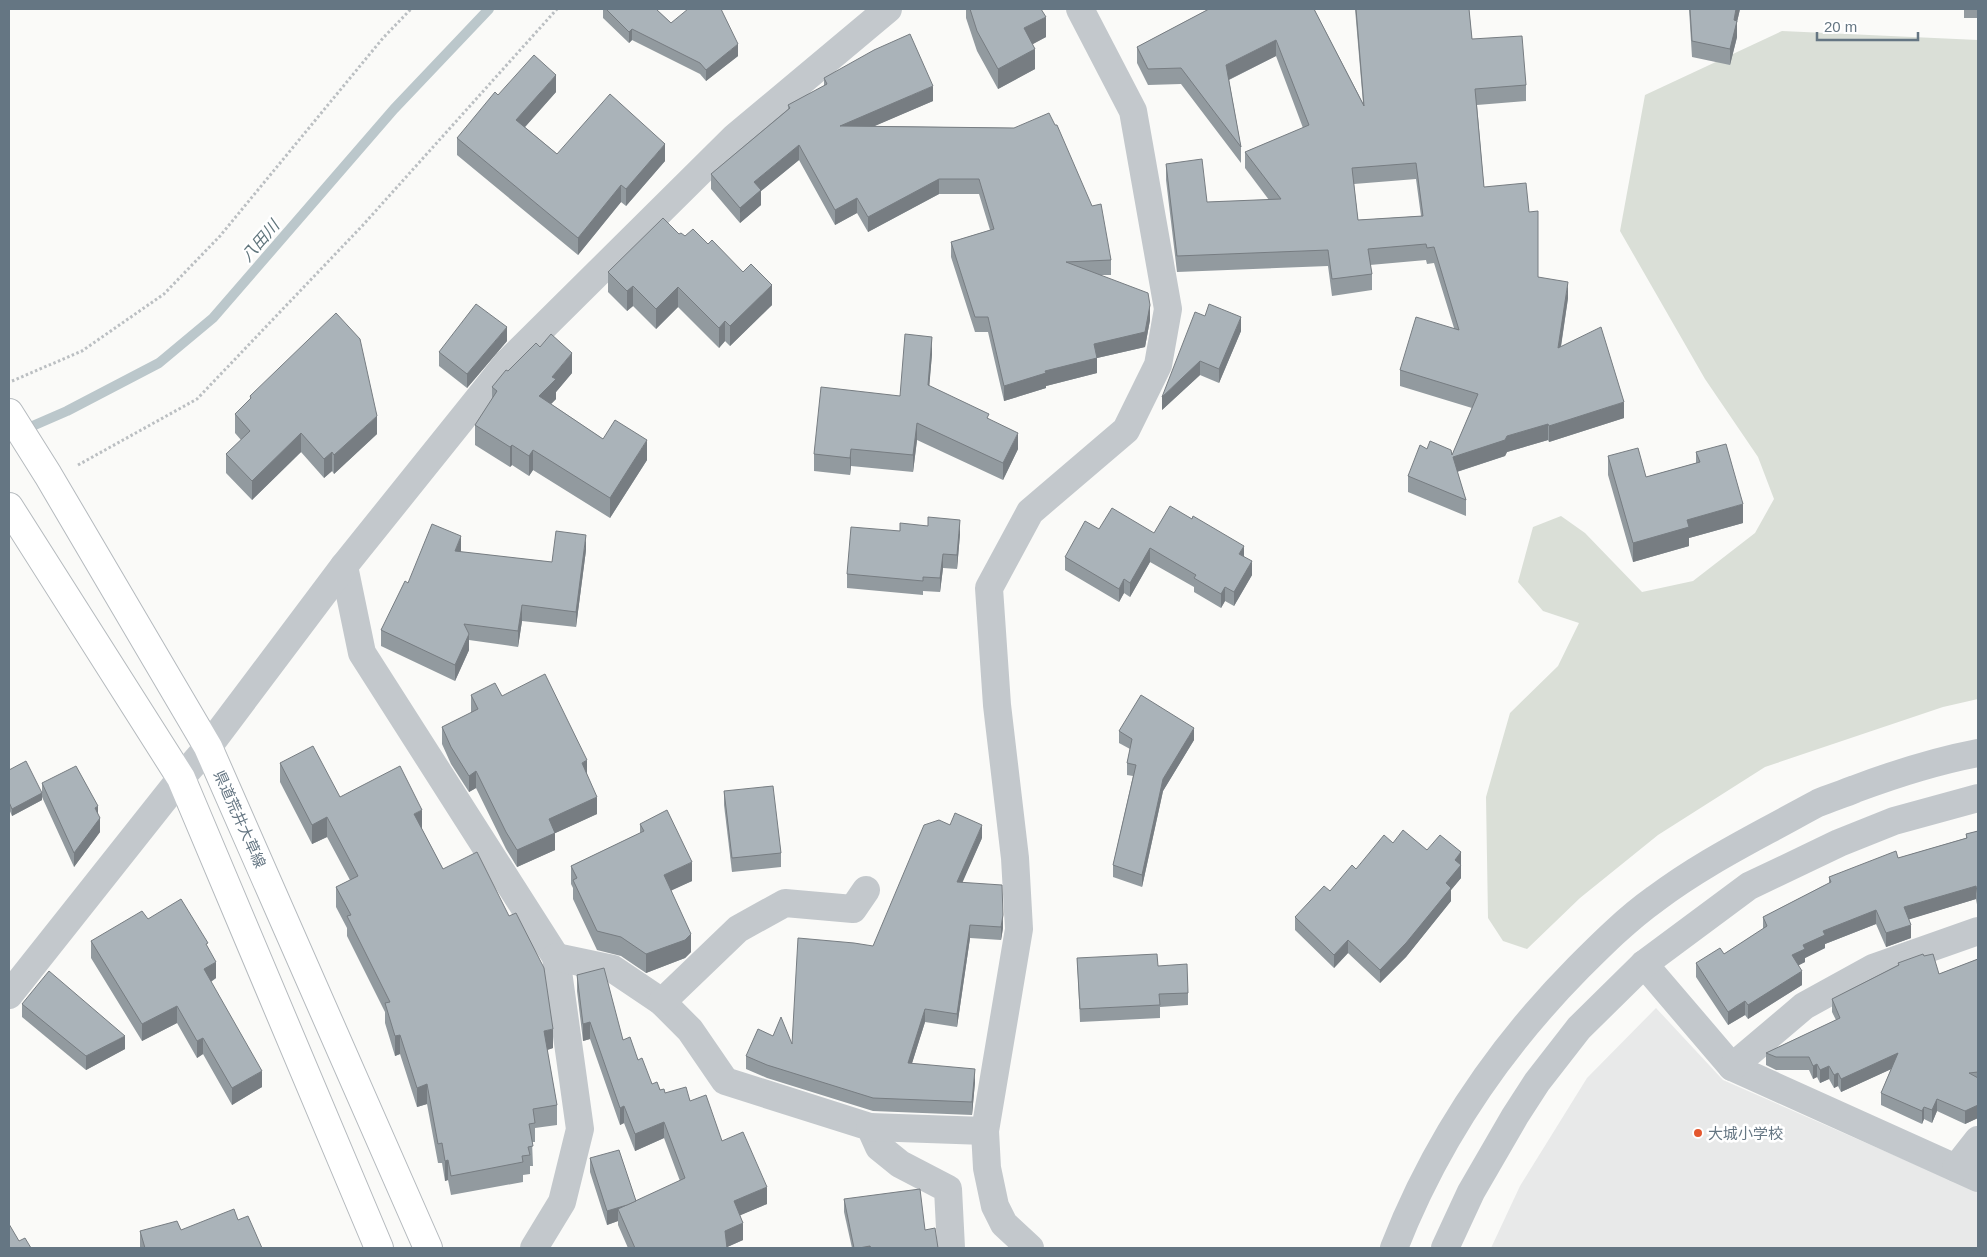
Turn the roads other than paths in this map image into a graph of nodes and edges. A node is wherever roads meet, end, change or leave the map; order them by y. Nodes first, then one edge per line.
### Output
1 (888, 9) edge
2 (1080, 9) edge
3 (9, 413) edge
4 (9, 507) edge
5 (344, 566) junction
6 (208, 747) junction
7 (1978, 753) edge
8 (181, 778) junction
9 (1978, 798) edge
10 (866, 890) dead end
11 (1978, 931) edge
12 (556, 957) junction
13 (1644, 964) junction
14 (9, 995) edge
15 (662, 1002) junction
16 (1732, 1067) junction
17 (870, 1127) junction
18 (985, 1131) junction
19 (1978, 1140) edge
20 (1967, 1173) edge
21 (378, 1248) edge
22 (428, 1248) edge
23 (534, 1248) edge
24 (951, 1248) edge
25 (1030, 1248) edge
26 (1394, 1248) edge
27 (1445, 1248) edge

1 - 5 street
2 - 18 street
3 - 6 main road, 県道荒井大草線
4 - 8 main road
5 - 6 street
5 - 12 street
6 - 8 street
6 - 22 main road, 県道荒井大草線
7 - 26 street
8 - 14 street
8 - 21 main road
9 - 13 street
10 - 15 street
11 - 16 street
12 - 15 street
12 - 23 street
13 - 16 street
13 - 27 street
15 - 17 street
16 - 20 street
17 - 18 street
17 - 24 street
18 - 25 street
19 - 20 street

